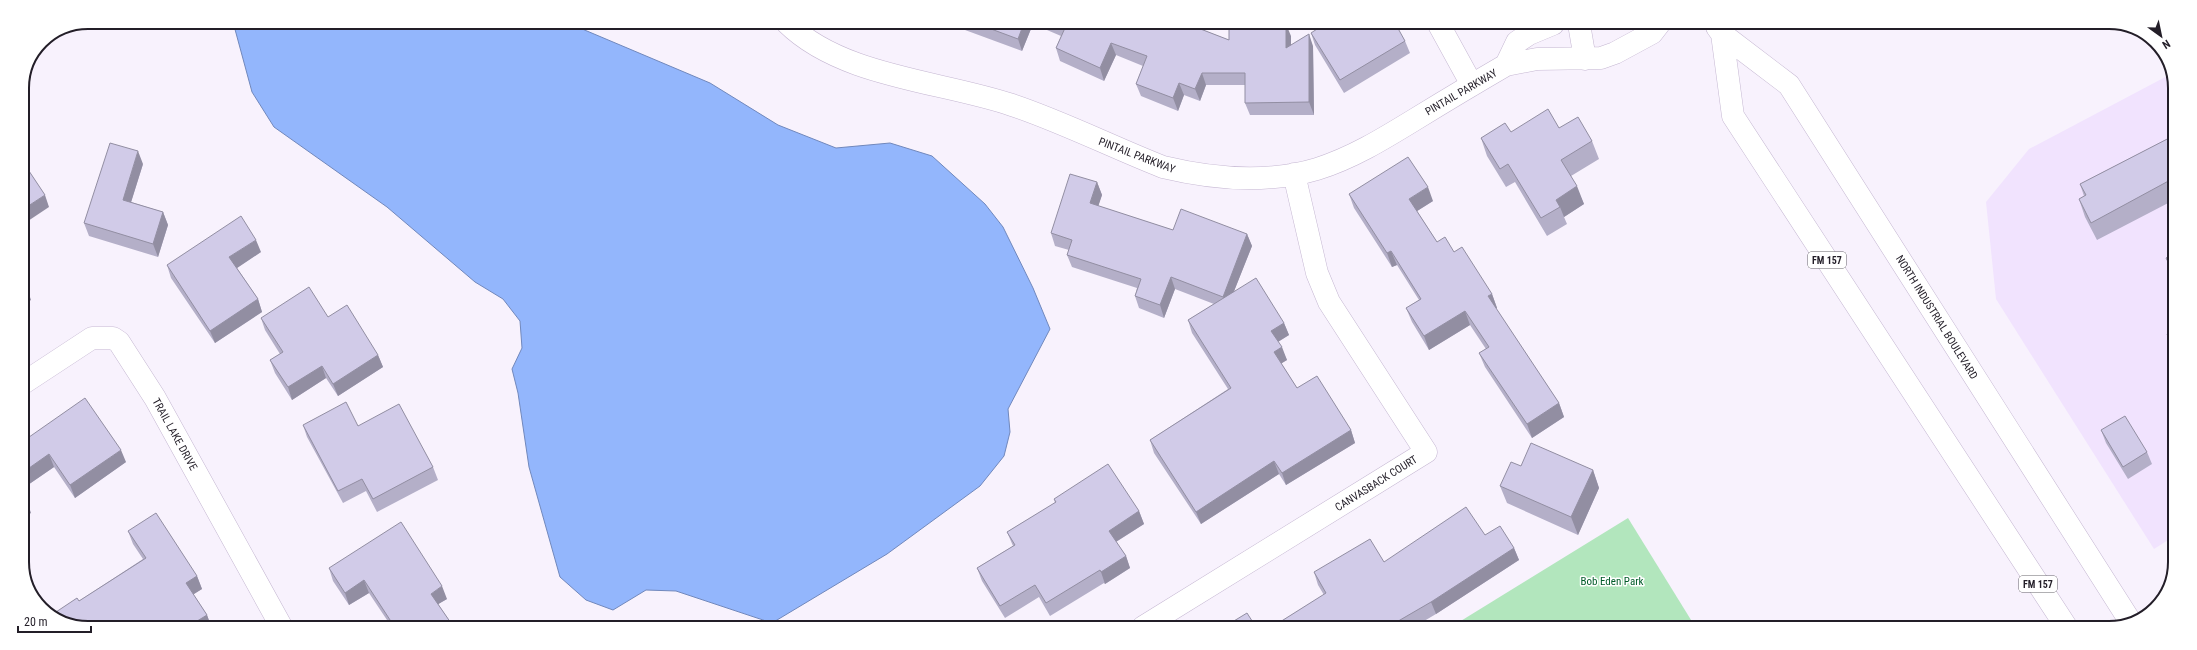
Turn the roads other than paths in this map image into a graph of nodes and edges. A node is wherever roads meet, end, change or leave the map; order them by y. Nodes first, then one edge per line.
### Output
1 (795, 29) edge
2 (1441, 29) edge
3 (1541, 29) edge
4 (1580, 29) edge
5 (1655, 29) edge
6 (1719, 29) edge
7 (1585, 59) junction
8 (1506, 66) junction
9 (1472, 85) junction
10 (1294, 174) junction
11 (29, 379) edge
12 (2128, 618) edge
13 (278, 621) edge
14 (1153, 621) edge
15 (2062, 621) edge

1 - 10 street, PINTAIL PARKWAY
2 - 9 street
3 - 8 street, PINTAIL PARKWAY
4 - 7 street
5 - 7 street, PINTAIL PARKWAY
6 - 12 street, NORTH INDUSTRIAL BOULEVARD / FM 157
6 - 15 street, NORTH INDUSTRIAL BOULEVARD / FM 157
7 - 8 street, PINTAIL PARKWAY
8 - 9 street, PINTAIL PARKWAY
9 - 10 street, PINTAIL PARKWAY
10 - 14 street, CANVASBACK COURT
11 - 13 street, TRAIL LAKE DRIVE

